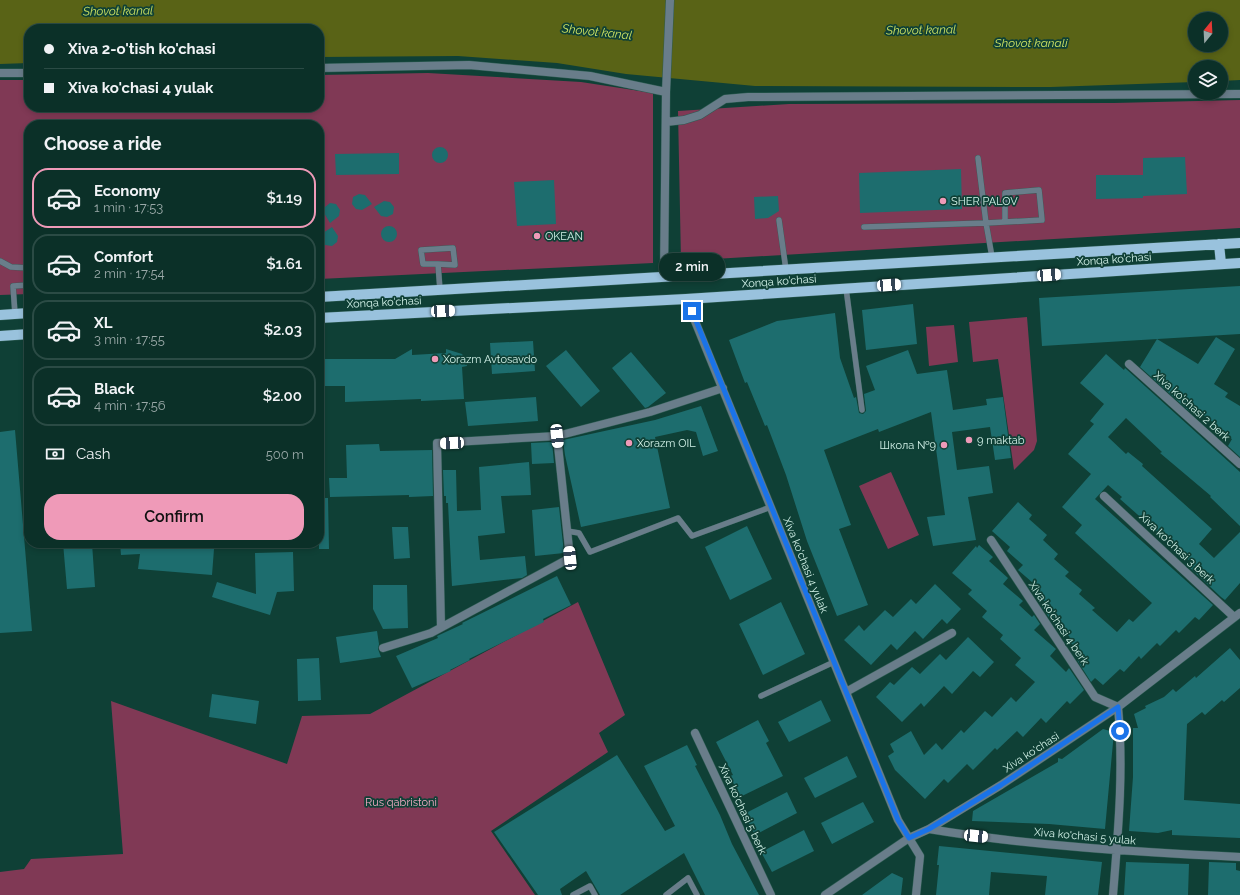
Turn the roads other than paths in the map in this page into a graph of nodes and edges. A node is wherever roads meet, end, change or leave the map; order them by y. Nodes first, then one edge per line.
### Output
1 (670, 0) edge
2 (324, 68) edge
3 (0, 73) edge
4 (24, 73) edge
5 (666, 92) junction
6 (1240, 94) edge
7 (666, 122) junction
8 (978, 158) dead end
9 (779, 220) dead end
10 (1005, 221) junction
11 (986, 224) junction
12 (864, 227) dead end
13 (1240, 243) edge
14 (1219, 244) junction
15 (992, 257) junction
16 (0, 261) edge
17 (1240, 263) edge
18 (438, 264) junction
19 (1221, 264) junction
20 (24, 268) edge
21 (786, 270) junction
22 (664, 277) junction
23 (24, 285) edge
24 (846, 288) junction
25 (440, 290) junction
26 (324, 297) edge
27 (686, 299) junction
28 (24, 313) edge
29 (14, 314) junction
30 (0, 315) edge
31 (324, 318) edge
32 (24, 334) edge
33 (0, 336) edge
34 (1129, 364) dead end
35 (723, 388) junction
36 (862, 410) dead end
37 (557, 436) junction
38 (1240, 464) edge
39 (1104, 496) dead end
40 (771, 507) junction
41 (567, 531) junction
42 (990, 540) dead end
43 (1237, 615) edge
44 (441, 627) junction
45 (952, 633) dead end
46 (383, 648) dead end
47 (834, 662) junction
48 (846, 692) junction
49 (761, 696) dead end
50 (1118, 707) junction
51 (695, 732) dead end
52 (929, 829) junction
53 (909, 838) junction
54 (1116, 850) junction
55 (1240, 857) edge
56 (573, 895) edge
57 (595, 895) edge
58 (666, 895) edge
59 (697, 895) edge
60 (771, 895) edge
61 (824, 895) edge
62 (916, 895) edge
63 (1112, 895) edge

1 - 5 street
2 - 5 street
3 - 4 street
5 - 7 street
6 - 7 street
7 - 22 street
8 - 11 lane
9 - 21 lane
10 - 10 lane
10 - 11 lane
11 - 12 lane
11 - 15 lane
13 - 14 main road, Xonqa ko'chasi
14 - 15 main road, Xonqa ko'chasi
14 - 19 main road
15 - 21 main road, Xonqa ko'chasi
16 - 20 lane
17 - 19 main road, Xonqa ko'chasi
18 - 18 lane
18 - 25 lane
19 - 24 main road, Xonqa ko'chasi
21 - 22 main road, Xonqa ko'chasi
22 - 25 main road, Xonqa ko'chasi
23 - 29 lane
24 - 27 main road, Xonqa ko'chasi
24 - 36 lane
25 - 26 main road, Xonqa ko'chasi
27 - 31 main road, Xonqa ko'chasi
27 - 35 street, Xiva ko'chasi 4 yulak
28 - 29 main road
29 - 30 main road
32 - 33 main road
34 - 38 street, Xiva ko'chasi 2 berk
35 - 37 street
35 - 40 street, Xiva ko'chasi 4 yulak
37 - 41 street
37 - 44 street
39 - 43 street, Xiva ko'chasi 3 berk
40 - 41 lane
40 - 47 street, Xiva ko'chasi 4 yulak
41 - 44 street
42 - 50 street, Xiva ko'chasi 4 berk
43 - 50 street, Xiva ko'chasi
44 - 46 street
45 - 48 street
47 - 48 street, Xiva ko'chasi 4 yulak
47 - 49 lane
48 - 53 street, Xiva ko'chasi 4 yulak
50 - 52 street, Xiva ko'chasi
50 - 54 street
51 - 60 street, Xiva ko'chasi 5 berk
52 - 53 street, Xiva ko'chasi
52 - 54 street, Xiva ko'chasi 5 yulak
53 - 61 street, Xiva ko'chasi
53 - 62 street, Xiva ko'chasi 4 yulak
54 - 55 street, Xiva ko'chasi 5 yulak
54 - 63 street
56 - 57 lane
58 - 59 lane

